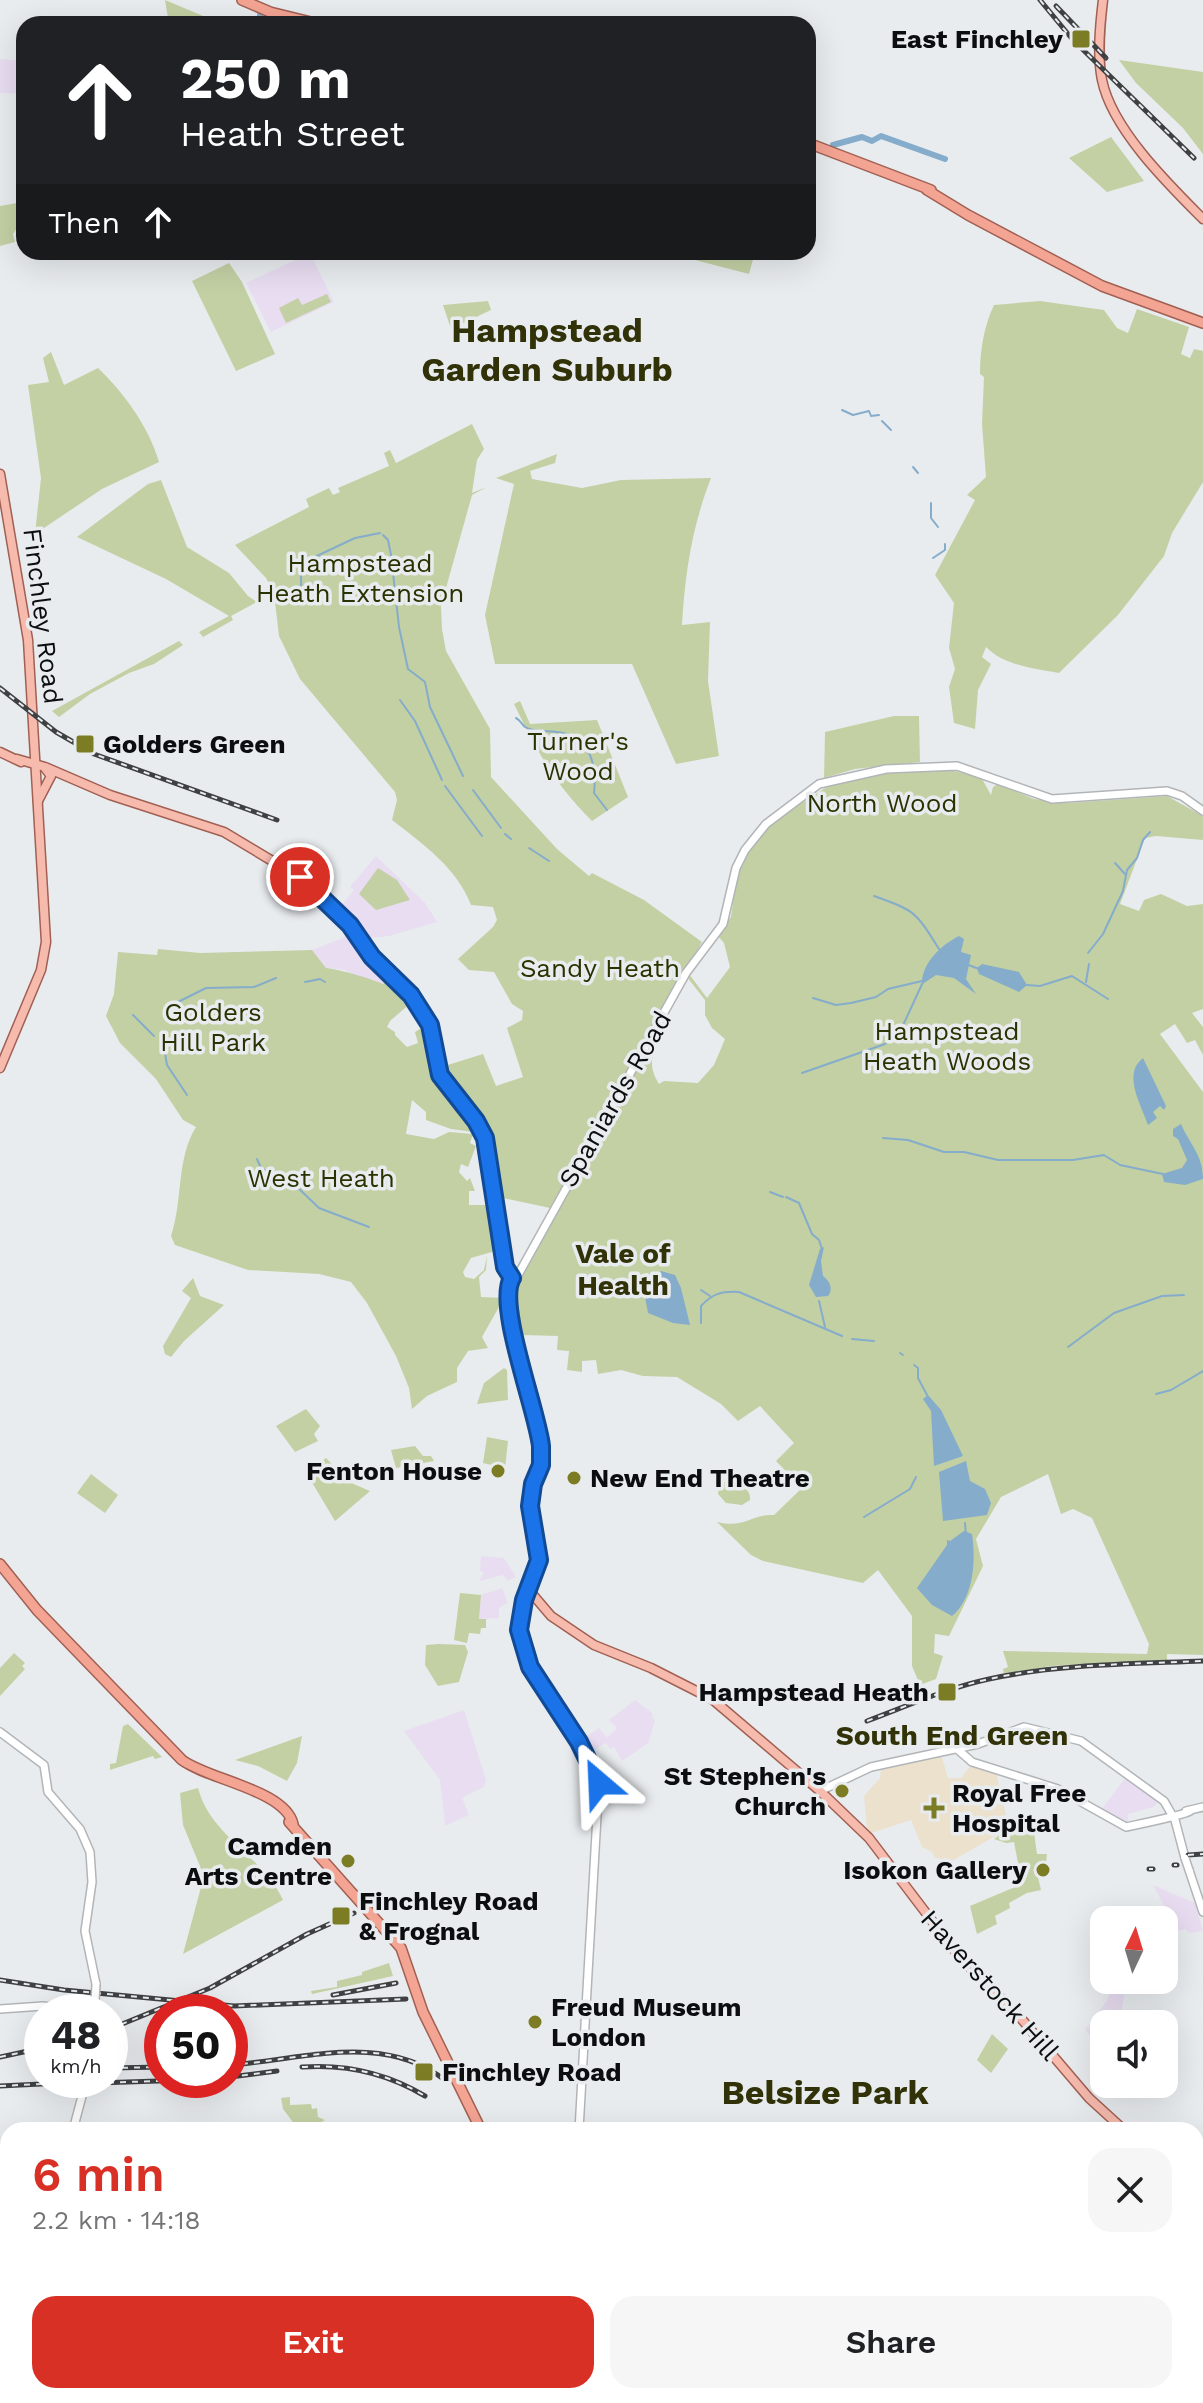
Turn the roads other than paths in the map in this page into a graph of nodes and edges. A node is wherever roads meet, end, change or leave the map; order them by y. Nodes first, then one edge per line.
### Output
1 (242, 0) edge
2 (1104, 3) edge
3 (286, 16) edge
4 (1102, 30) junction
5 (1111, 100) junction
6 (816, 148) edge
7 (1203, 219) edge
8 (1203, 323) edge
9 (0, 474) edge
10 (0, 752) edge
11 (17, 759) junction
12 (35, 764) junction
13 (45, 767) junction
14 (36, 778) junction
15 (48, 782) junction
16 (86, 786) junction
17 (38, 801) junction
18 (1203, 811) edge
19 (0, 1068) edge
20 (515, 1275) junction
21 (0, 1555) edge
22 (0, 1564) edge
23 (528, 1589) junction
24 (0, 1732) edge
25 (960, 1749) junction
26 (202, 1770) junction
27 (820, 1791) junction
28 (1203, 1807) edge
29 (1176, 1815) junction
30 (1203, 1912) edge
31 (95, 1994) edge
32 (24, 2007) edge
33 (0, 2009) edge
34 (81, 2098) edge
35 (75, 2122) edge
36 (474, 2122) edge
37 (579, 2122) edge
38 (1115, 2122) edge

1 - 3 highway
2 - 4 main road
4 - 5 main road
4 - 5 main road
5 - 7 main road
6 - 8 highway
9 - 12 main road, Finchley Road
10 - 11 main road
11 - 12 main road
11 - 14 main road
12 - 13 main road
12 - 14 main road, Finchley Road
13 - 14 main road
13 - 15 main road
13 - 16 main road
14 - 15 main road
14 - 17 main road, Finchley Road
15 - 16 main road
15 - 17 main road, Finchley Road
16 - 20 main road
17 - 19 main road, Finchley Road
18 - 20 main road, Spaniards Road
20 - 23 main road
21 - 26 highway
22 - 26 highway
23 - 27 main road, Haverstock Hill
23 - 37 main road
24 - 31 main road, bridge
25 - 27 main road
25 - 29 main road
25 - 29 main road
26 - 36 highway
27 - 38 main road, Haverstock Hill
28 - 29 main road
29 - 30 main road, bridge
32 - 33 main road
34 - 35 main road

